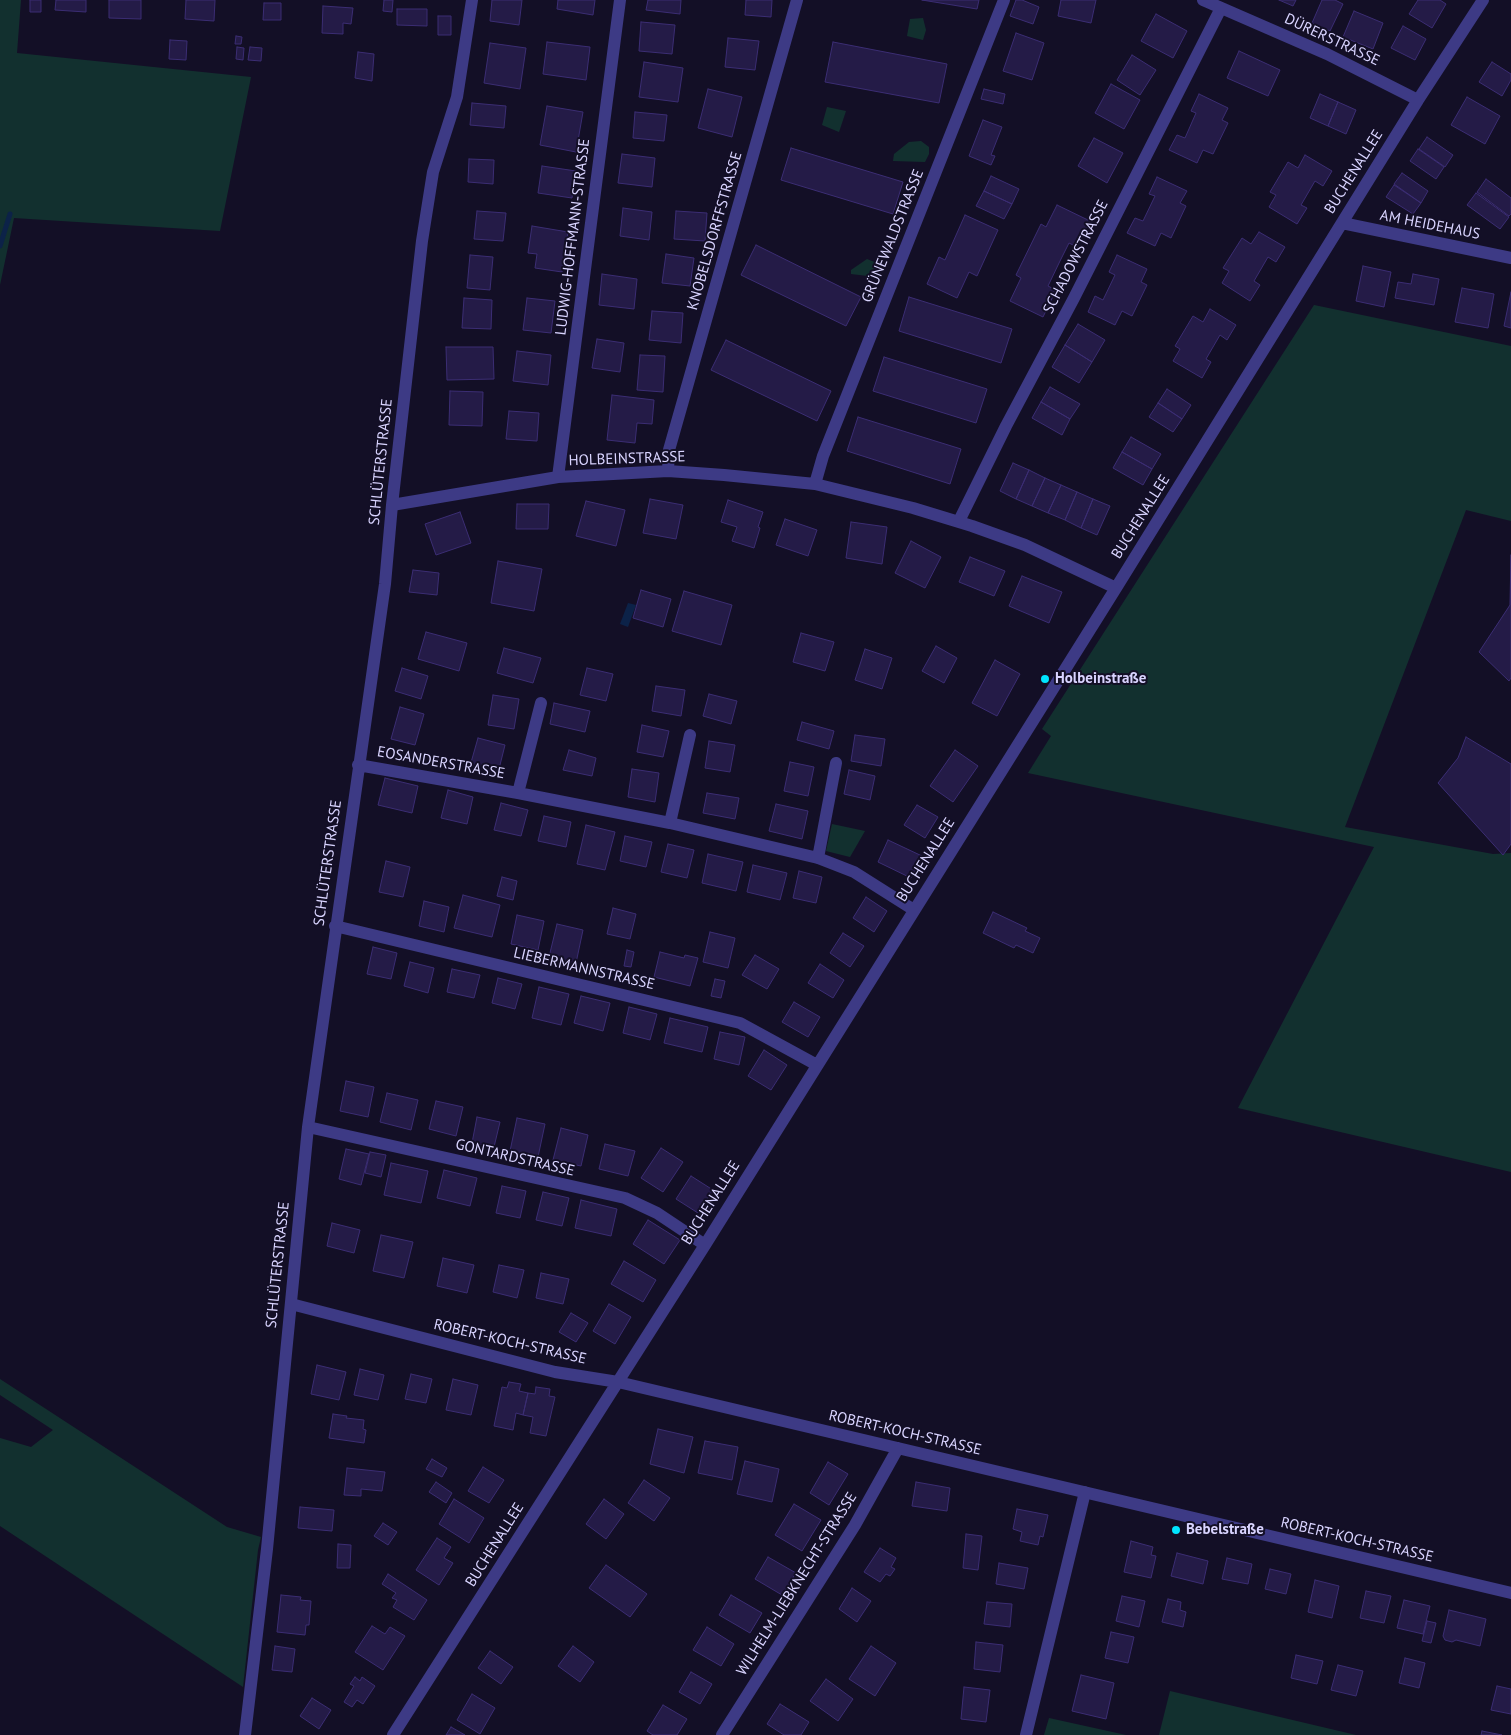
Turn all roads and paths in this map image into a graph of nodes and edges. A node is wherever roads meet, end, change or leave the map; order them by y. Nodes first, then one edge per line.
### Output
1 (472, 0) edge
2 (620, 0) edge
3 (797, 0) edge
4 (1004, 0) edge
5 (1203, 0) edge
6 (1483, 0) edge
7 (1221, 8) junction
8 (1418, 100) junction
9 (1342, 223) junction
10 (1511, 258) edge
11 (668, 471) junction
12 (558, 477) junction
13 (815, 484) junction
14 (392, 505) junction
15 (958, 521) junction
16 (1116, 588) junction
17 (540, 703) dead end
18 (690, 735) dead end
19 (836, 763) dead end
20 (358, 765) junction
21 (518, 793) junction
22 (670, 823) junction
23 (818, 858) junction
24 (914, 910) junction
25 (335, 926) junction
26 (817, 1065) junction
27 (308, 1127) junction
28 (705, 1244) junction
29 (291, 1304) junction
30 (618, 1382) junction
31 (898, 1448) junction
32 (1086, 1492) junction
33 (1511, 1593) edge
34 (245, 1735) edge
35 (394, 1735) edge
36 (722, 1735) edge
37 (1026, 1735) edge

1 - 14 street, SCHLÜTERSTRASSE
2 - 12 street, LUDWIG-HOFFMANN-STRASSE
3 - 11 street, KNOBELSDORFFSTRASSE
4 - 13 street, GRÜNEWALDSTRASSE
5 - 7 street, DÜRERSTRASSE
6 - 8 street, BUCHENALLEE
7 - 8 street, DÜRERSTRASSE
7 - 15 street, SCHADOWSTRASSE
8 - 9 street, BUCHENALLEE
9 - 10 street, AM HEIDEHAUS
9 - 16 street, BUCHENALLEE
11 - 12 street, HOLBEINSTRASSE
11 - 13 street, HOLBEINSTRASSE
12 - 14 street, HOLBEINSTRASSE
13 - 15 street, HOLBEINSTRASSE
14 - 20 street, SCHLÜTERSTRASSE
15 - 16 street, HOLBEINSTRASSE
16 - 24 street, BUCHENALLEE
17 - 21 street, EOSANDERSTRASSE
18 - 22 street
19 - 23 street
20 - 21 street, EOSANDERSTRASSE
20 - 25 street, SCHLÜTERSTRASSE
21 - 22 street, EOSANDERSTRASSE
22 - 23 street, EOSANDERSTRASSE
23 - 24 street, EOSANDERSTRASSE
24 - 26 street, BUCHENALLEE
25 - 26 street, LIEBERMANNSTRASSE
25 - 27 street, SCHLÜTERSTRASSE
26 - 28 street, BUCHENALLEE
27 - 28 street, GONTARDSTRASSE
27 - 29 street, SCHLÜTERSTRASSE
28 - 30 street, BUCHENALLEE
29 - 30 street, ROBERT-KOCH-STRASSE
29 - 34 street, SCHLÜTERSTRASSE
30 - 31 street, ROBERT-KOCH-STRASSE
30 - 35 street, BUCHENALLEE
31 - 32 street, ROBERT-KOCH-STRASSE
31 - 36 street, WILHELM-LIEBKNECHT-STRASSE
32 - 33 street, ROBERT-KOCH-STRASSE
32 - 37 street

